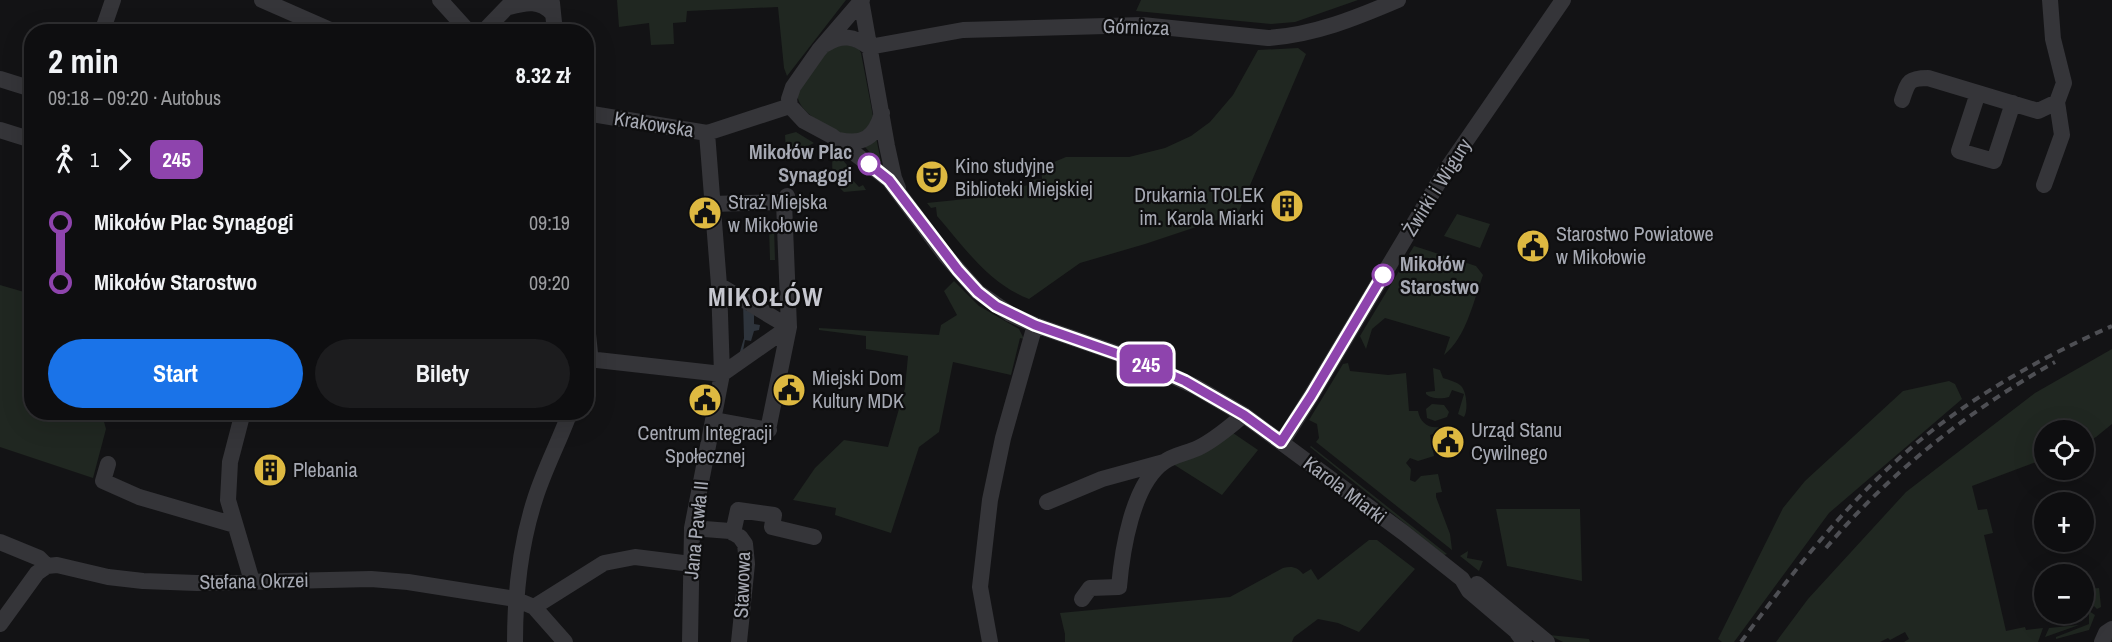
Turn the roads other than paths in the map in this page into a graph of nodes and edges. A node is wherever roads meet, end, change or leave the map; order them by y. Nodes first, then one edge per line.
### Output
1 (113, 0) edge
2 (262, 0) edge
3 (440, 0) edge
4 (861, 0) edge
5 (1398, 0) edge
6 (1563, 0) edge
7 (2050, 0) edge
8 (512, 3) edge
9 (552, 7) edge
10 (105, 24) edge
11 (316, 24) edge
12 (462, 24) edge
13 (491, 24) edge
14 (554, 24) edge
15 (825, 44) junction
16 (869, 47) junction
17 (0, 79) edge
18 (24, 86) edge
19 (1978, 93) junction
20 (1902, 100) dead end
21 (2057, 102) junction
22 (2013, 103) junction
23 (790, 106) junction
24 (882, 113) junction
25 (594, 114) edge
26 (0, 130) edge
27 (707, 133) junction
28 (24, 138) edge
29 (838, 140) junction
30 (2044, 185) dead end
31 (902, 197) junction
32 (712, 201) junction
33 (719, 285) junction
34 (1035, 325) junction
35 (789, 327) junction
36 (594, 365) edge
37 (722, 374) junction
38 (1244, 415) junction
39 (241, 420) edge
40 (567, 420) edge
41 (713, 420) junction
42 (1281, 442) junction
43 (1165, 461) junction
44 (108, 464) dead end
45 (1047, 502) dead end
46 (235, 525) junction
47 (692, 528) junction
48 (733, 533) junction
49 (814, 537) dead end
50 (0, 542) edge
51 (690, 564) junction
52 (47, 566) junction
53 (1462, 579) junction
54 (252, 581) junction
55 (515, 599) junction
56 (1082, 599) dead end
57 (534, 607) junction
58 (0, 624) edge
59 (2112, 629) edge
60 (515, 642) edge
61 (565, 642) edge
62 (690, 642) edge
63 (739, 642) edge
64 (990, 642) edge
65 (1524, 642) edge
66 (1547, 642) edge
67 (2102, 642) edge

1 - 10 street
2 - 11 street
3 - 12 street
4 - 15 street
4 - 16 street
5 - 16 street, Górnicza
6 - 42 street, Żwirki i Wigury
7 - 21 street
8 - 9 street
8 - 13 street
9 - 14 street
15 - 16 street
15 - 23 street
16 - 24 street
17 - 18 street
19 - 20 street
19 - 22 street
19 - 22 street
21 - 22 street
21 - 30 street
23 - 27 street, Krakowska
23 - 29 street
24 - 29 street
24 - 31 street, Karola Miarki
25 - 27 street, Krakowska
26 - 28 street
27 - 32 street, Jana Pawła II
29 - 31 street, Karola Miarki
31 - 34 street, Karola Miarki
32 - 33 street, Jana Pawła II
32 - 35 street
33 - 35 street
33 - 37 street, Jana Pawła II
34 - 38 street, Karola Miarki
34 - 64 street
35 - 37 street
35 - 41 street
36 - 37 street
37 - 41 street, Jana Pawła II
38 - 42 street, Karola Miarki
38 - 43 street
39 - 46 street
40 - 55 street
41 - 47 street, Jana Pawła II
42 - 53 street, Karola Miarki
43 - 45 street
43 - 56 street
44 - 46 street
46 - 54 street
47 - 48 street, Stawowa
47 - 51 street, Jana Pawła II
48 - 49 street, Stawowa
48 - 63 street, Stawowa
50 - 52 street, Stefana Okrzei
51 - 57 street
51 - 62 street, Jana Pawła II
52 - 54 street, Stefana Okrzei
52 - 58 street
53 - 65 street, Karola Miarki
53 - 66 street, Karola Miarki
54 - 55 street, Stefana Okrzei
55 - 57 street, Stefana Okrzei
55 - 60 street
57 - 61 street
59 - 67 street

